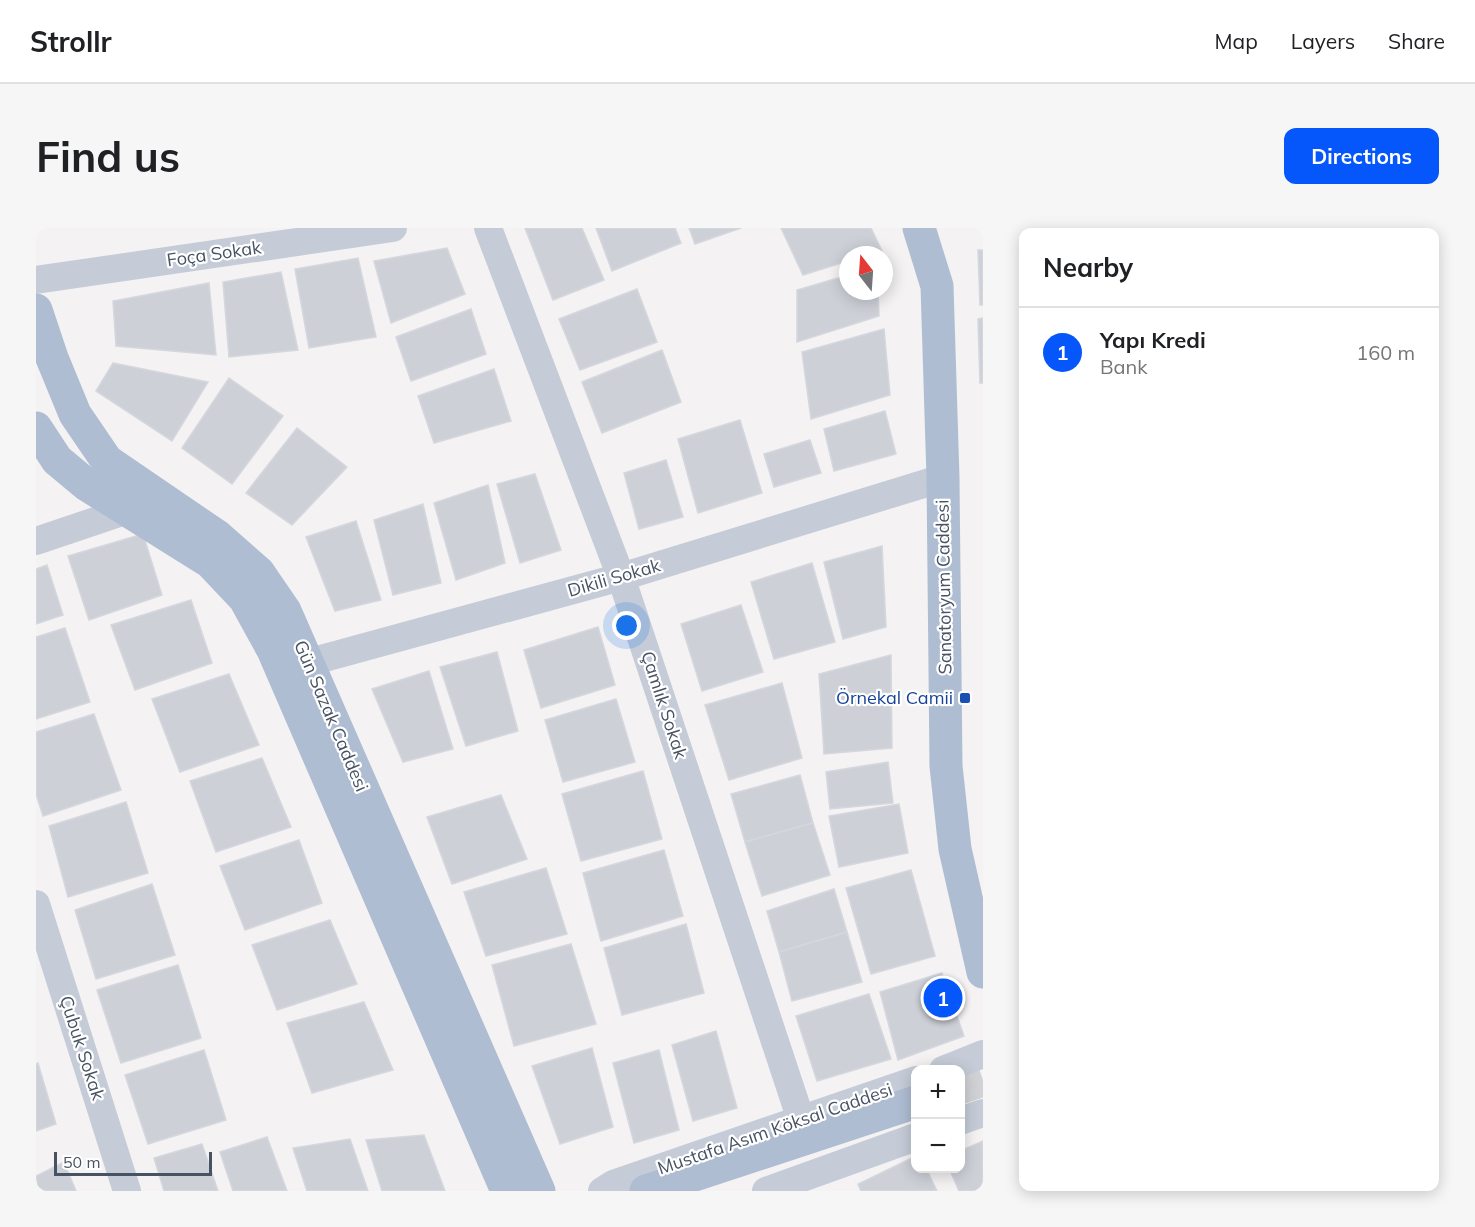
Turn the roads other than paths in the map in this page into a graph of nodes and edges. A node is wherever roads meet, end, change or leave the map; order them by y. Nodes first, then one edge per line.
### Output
1 (393, 228) edge
2 (488, 228) edge
3 (918, 228) edge
4 (36, 280) edge
5 (36, 310) edge
6 (36, 428) edge
7 (943, 478) junction
8 (128, 510) junction
9 (36, 541) edge
10 (621, 577) junction
11 (294, 666) junction
12 (36, 904) edge
13 (980, 959) edge
14 (983, 1054) edge
15 (956, 1065) edge
16 (911, 1081) edge
17 (911, 1103) edge
18 (983, 1113) edge
19 (965, 1119) edge
20 (801, 1120) junction
21 (911, 1123) edge
22 (911, 1139) edge
23 (818, 1182) edge
24 (127, 1191) edge
25 (507, 1191) edge
26 (539, 1191) edge
27 (602, 1191) edge
28 (646, 1191) edge
29 (717, 1191) edge
30 (766, 1191) edge

1 - 4 street, Foça Sokak
2 - 10 street, Çamlık Sokak
3 - 7 main road, Sanatoryum Caddesi
5 - 11 main road, Gün Sazak Caddesi
6 - 8 main road, Gün Sazak Caddesi
7 - 10 street, Dikili Sokak
7 - 13 main road, Sanatoryum Caddesi
8 - 9 street
8 - 11 main road, Gün Sazak Caddesi
10 - 11 street, Dikili Sokak
10 - 20 street, Çamlık Sokak
11 - 25 main road, Gün Sazak Caddesi
11 - 26 main road, Gün Sazak Caddesi
12 - 24 street, Çubuk Sokak
14 - 15 street
16 - 20 street, Mustafa Asım Köksal Caddesi
17 - 28 main road, Mustafa Asım Köksal Caddesi
18 - 19 street
20 - 27 street, Mustafa Asım Köksal Caddesi
21 - 29 main road
22 - 23 street
23 - 30 street

